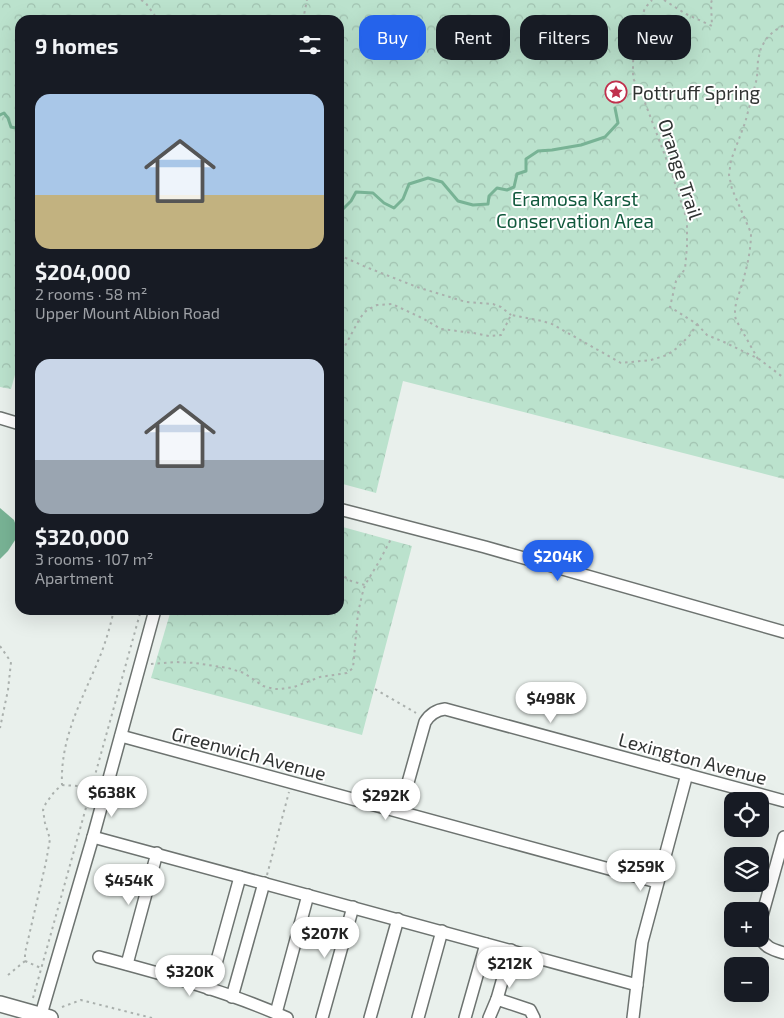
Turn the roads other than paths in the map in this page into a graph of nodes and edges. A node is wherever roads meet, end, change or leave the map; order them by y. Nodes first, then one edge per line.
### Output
1 (0, 418) edge
2 (15, 422) edge
3 (344, 510) edge
4 (154, 615) edge
5 (784, 632) edge
6 (121, 736) junction
7 (687, 774) junction
8 (784, 801) edge
9 (400, 811) junction
10 (784, 836) edge
11 (93, 837) junction
12 (157, 854) junction
13 (240, 877) junction
14 (265, 880) junction
15 (657, 882) junction
16 (308, 895) junction
17 (766, 902) edge
18 (353, 907) junction
19 (398, 919) junction
20 (442, 932) junction
21 (486, 944) junction
22 (769, 947) edge
23 (511, 950) junction
24 (784, 953) edge
25 (99, 957) dead end
26 (127, 964) junction
27 (637, 985) junction
28 (209, 989) junction
29 (232, 997) junction
30 (497, 999) junction
31 (0, 1004) edge
32 (276, 1013) junction
33 (43, 1017) edge
34 (287, 1018) edge
35 (322, 1018) edge
36 (370, 1018) edge
37 (418, 1018) edge
38 (465, 1018) edge
39 (489, 1018) edge
40 (534, 1018) edge
41 (633, 1018) edge

1 - 2 street
3 - 5 street
4 - 6 street
6 - 9 street, Greenwich Avenue
6 - 11 street
7 - 8 street, Lexington Avenue
7 - 9 street, Lexington Avenue
7 - 15 street
9 - 15 street, Greenwich Avenue
10 - 17 street
11 - 12 street
11 - 33 street
12 - 13 street
12 - 26 street
13 - 14 street
13 - 28 street
14 - 16 street
14 - 29 street
15 - 27 street
16 - 18 street
16 - 32 street
18 - 19 street
18 - 35 street
19 - 20 street
19 - 36 street
20 - 21 street
20 - 37 street
21 - 23 street
21 - 38 street
22 - 24 street
23 - 27 street
23 - 30 street
25 - 26 street
26 - 28 street
27 - 41 street
28 - 29 street
29 - 32 street
30 - 39 street
30 - 40 street
31 - 33 main road
32 - 34 street

